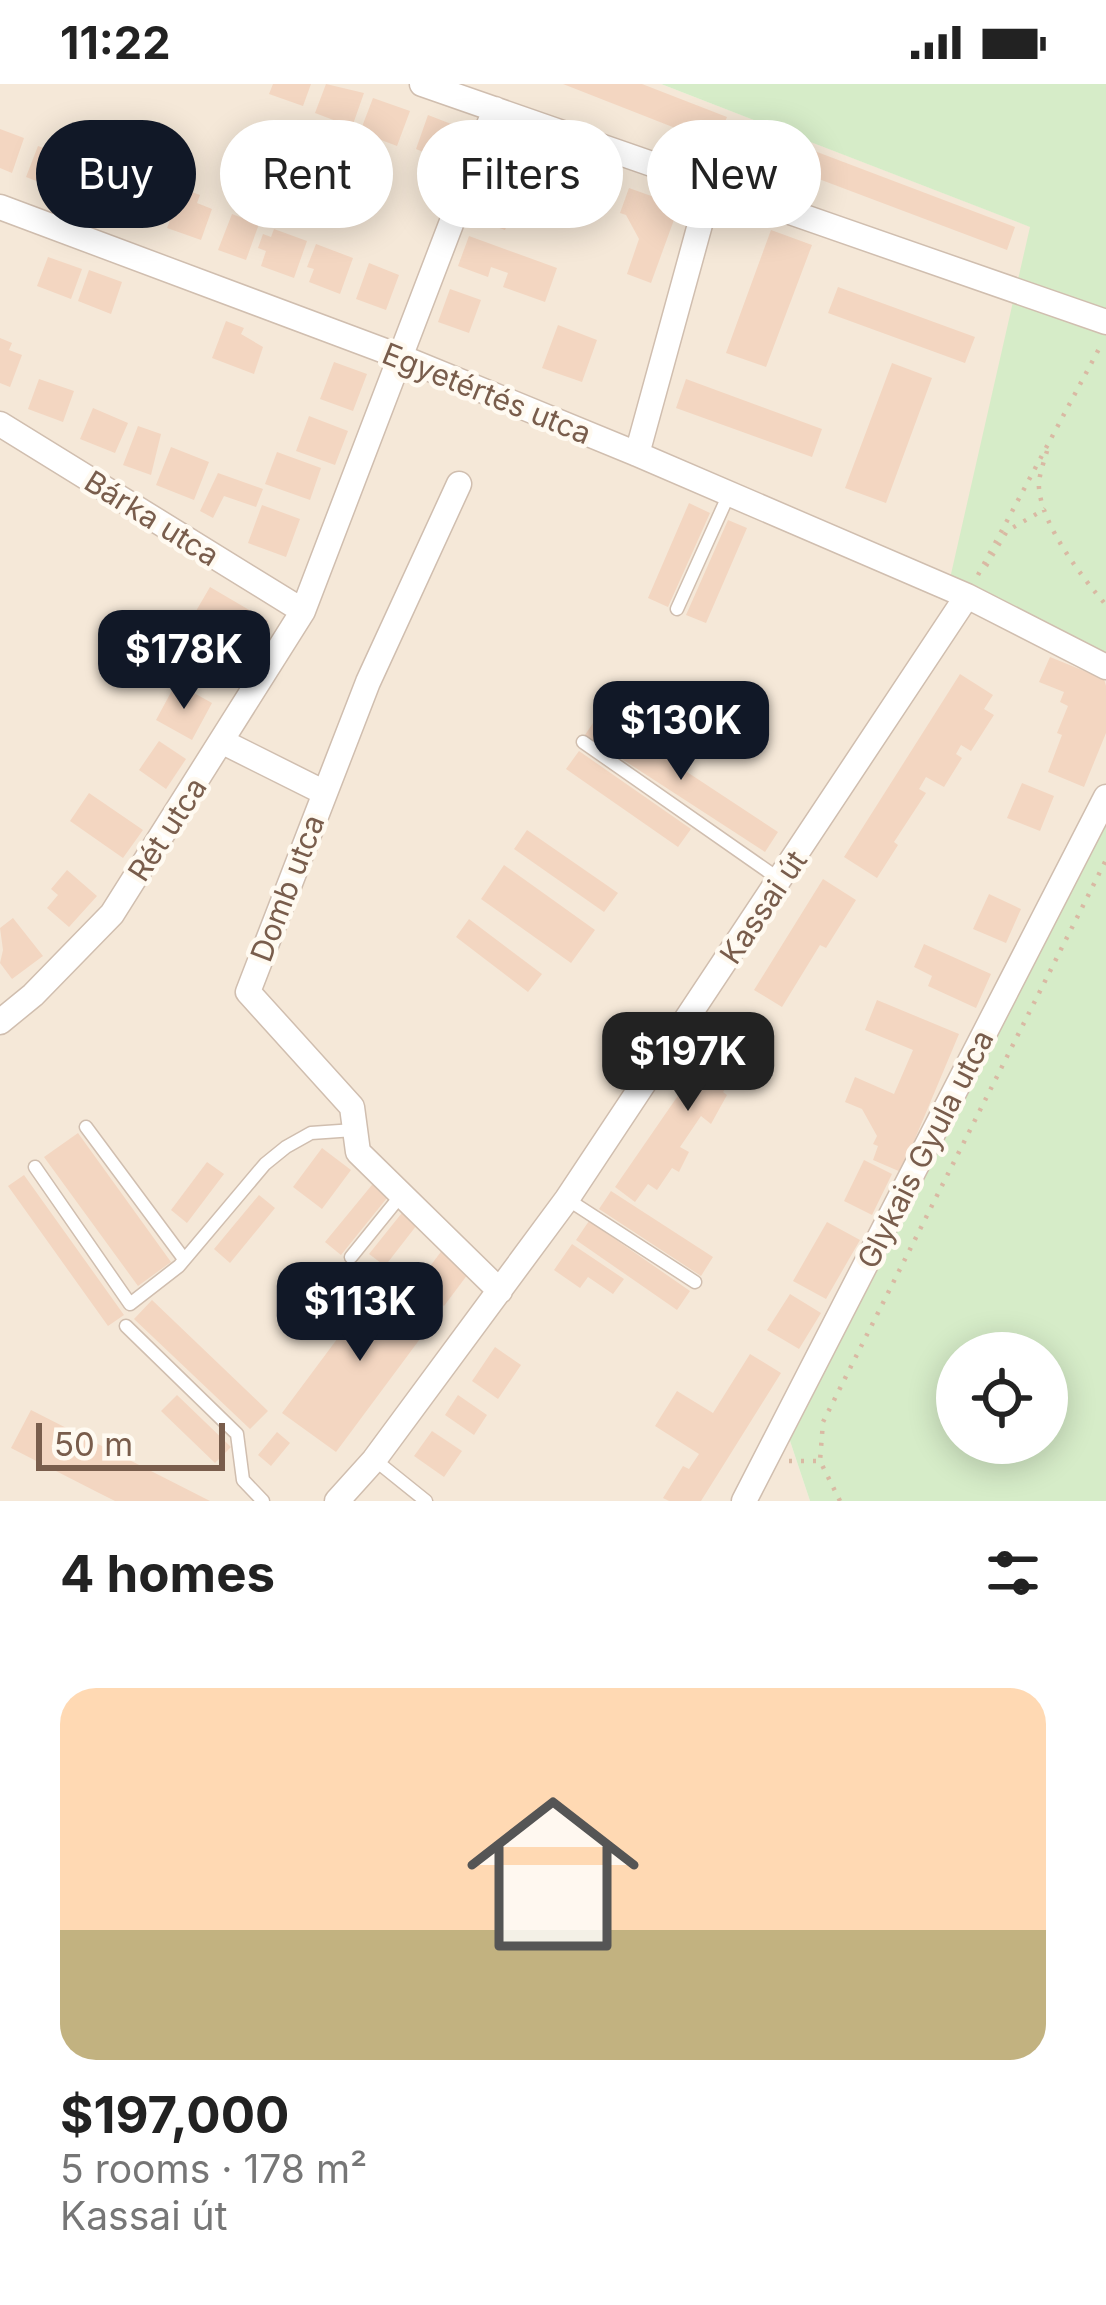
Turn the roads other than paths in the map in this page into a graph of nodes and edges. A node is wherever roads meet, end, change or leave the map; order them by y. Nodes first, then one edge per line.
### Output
1 (422, 84) edge
2 (495, 110) junction
3 (647, 165) edge
4 (0, 206) edge
5 (821, 226) edge
6 (699, 228) edge
7 (1106, 322) edge
8 (401, 357) junction
9 (0, 424) edge
10 (637, 454) junction
11 (459, 484) dead end
12 (729, 494) junction
13 (967, 596) junction
14 (677, 609) dead end
15 (303, 611) junction
16 (1106, 667) edge
17 (224, 742) junction
18 (583, 742) dead end
19 (323, 792) junction
20 (1106, 797) edge
21 (781, 881) junction
22 (0, 1022) edge
23 (86, 1127) dead end
24 (356, 1130) junction
25 (34, 1167) dead end
26 (402, 1194) junction
27 (567, 1199) junction
28 (351, 1257) dead end
29 (184, 1259) junction
30 (695, 1282) dead end
31 (500, 1291) junction
32 (126, 1326) dead end
33 (374, 1460) junction
34 (263, 1501) edge
35 (337, 1501) edge
36 (426, 1501) edge
37 (744, 1501) edge

1 - 2 street
2 - 3 street
2 - 8 street, Rét utca
4 - 8 street, Egyetértés utca
5 - 7 street
6 - 10 street
8 - 10 street, Egyetértés utca
8 - 15 street, Rét utca
9 - 15 street, Bárka utca
10 - 12 street, Egyetértés utca
11 - 19 street, Domb utca
12 - 13 street, Egyetértés utca
12 - 14 lane
13 - 16 street
13 - 21 street, Kassai út
15 - 17 street, Rét utca
17 - 19 street
17 - 22 street, Rét utca
18 - 21 lane
19 - 24 street, Domb utca
20 - 37 street, Glykais Gyula utca
21 - 27 street, Kassai út
23 - 29 lane
24 - 26 street, Domb utca
24 - 29 lane
25 - 29 lane
26 - 28 lane
26 - 31 street, Domb utca
27 - 30 lane
27 - 31 street, Kassai út
31 - 33 street, Kassai út
32 - 34 lane
33 - 35 street, Kassai út
33 - 36 lane

